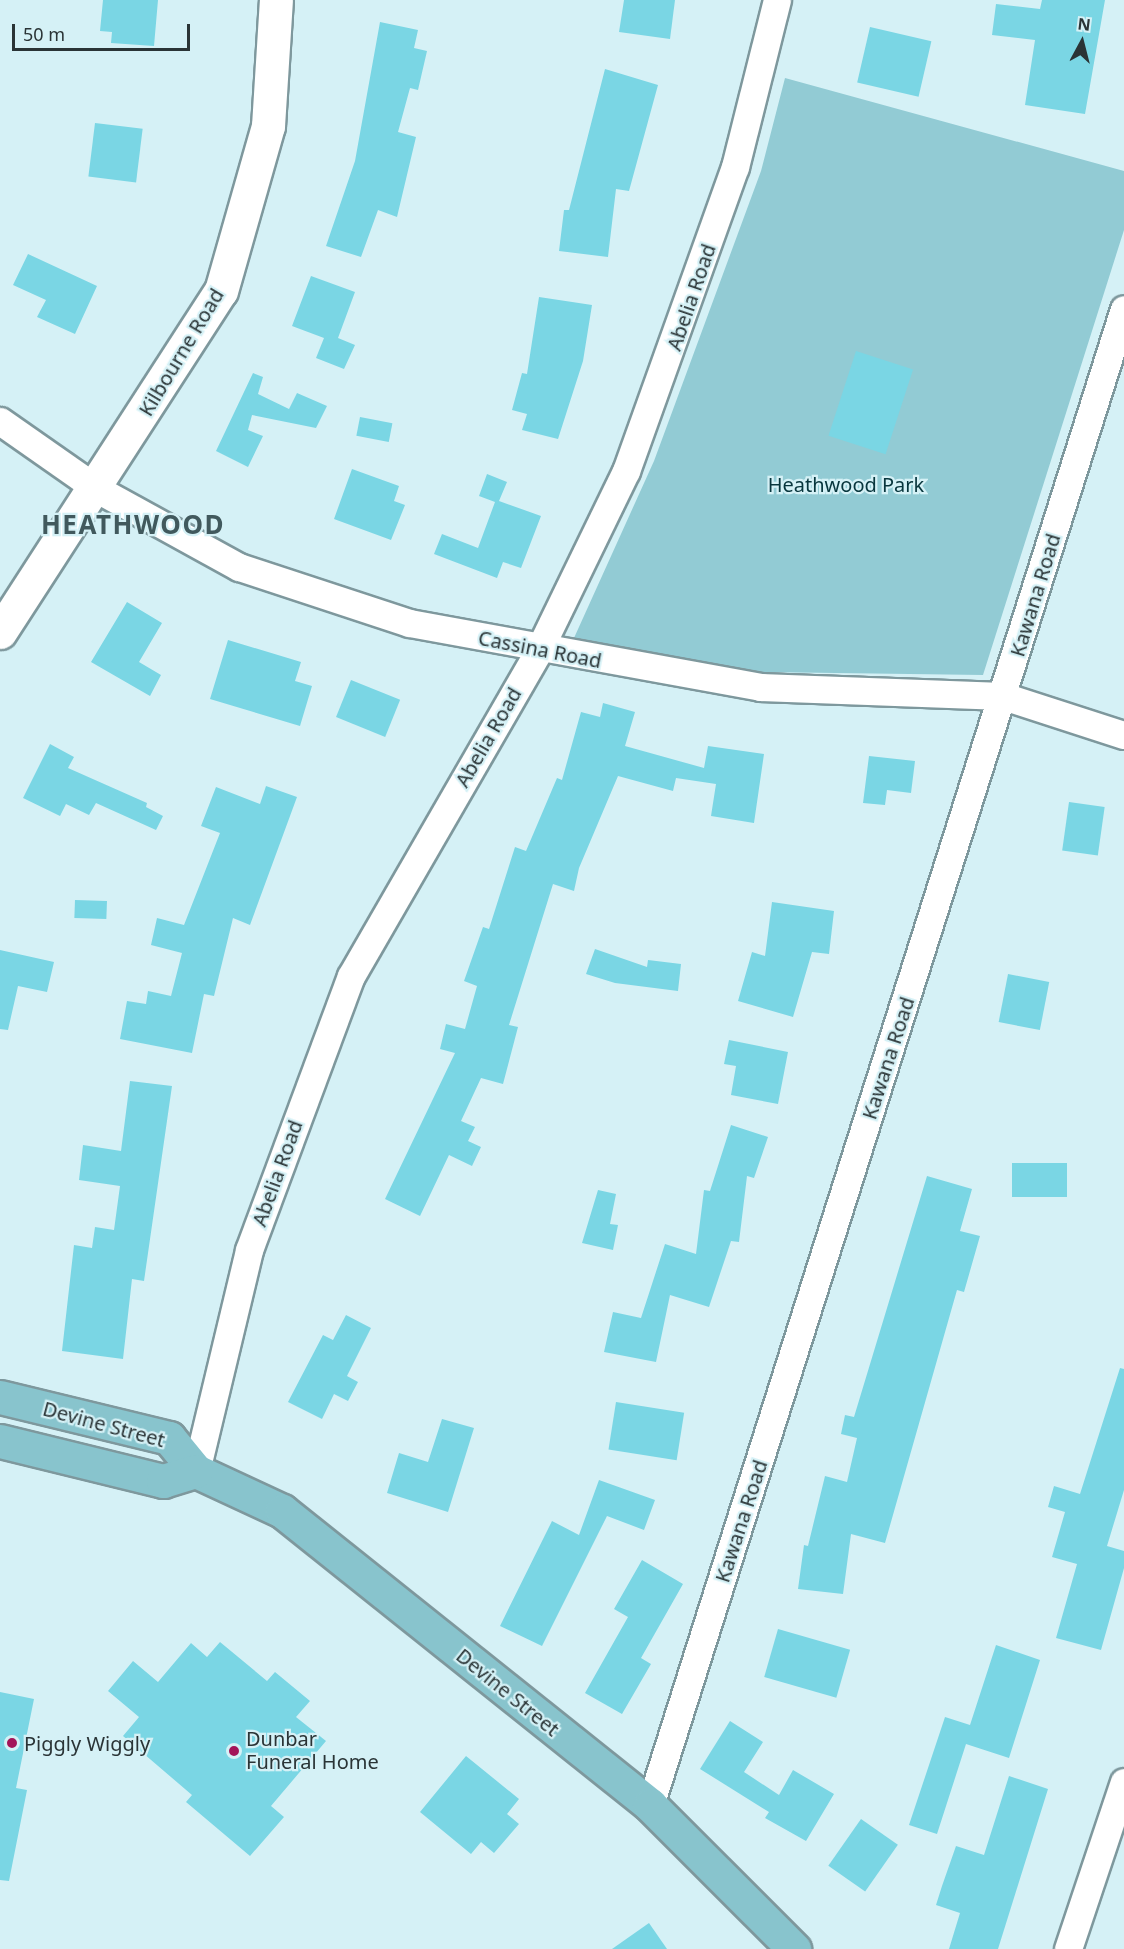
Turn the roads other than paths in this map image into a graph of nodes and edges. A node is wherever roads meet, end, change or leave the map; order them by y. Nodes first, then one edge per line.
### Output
1 (276, 0) edge
2 (777, 0) edge
3 (1124, 309) edge
4 (0, 422) edge
5 (97, 489) junction
6 (0, 632) edge
7 (539, 650) junction
8 (1003, 696) junction
9 (1124, 735) edge
10 (9, 1399) edge
11 (2, 1441) edge
12 (196, 1471) junction
13 (1124, 1782) edge
14 (650, 1805) junction
15 (794, 1949) edge
16 (1068, 1949) edge

1 - 5 street, Kilbourne Road
2 - 7 street, Abelia Road
3 - 8 street, Kawana Road
4 - 5 street, Cassina Road
5 - 6 street, Kilbourne Road
5 - 7 street, Cassina Road
7 - 8 street, Cassina Road
7 - 12 street, Abelia Road
8 - 9 street, Cassina Road
8 - 14 street, Kawana Road
10 - 11 main road
10 - 12 main road, Devine Street
11 - 12 main road, Devine Street
12 - 14 main road, Devine Street
13 - 16 street
14 - 15 main road, Devine Street

